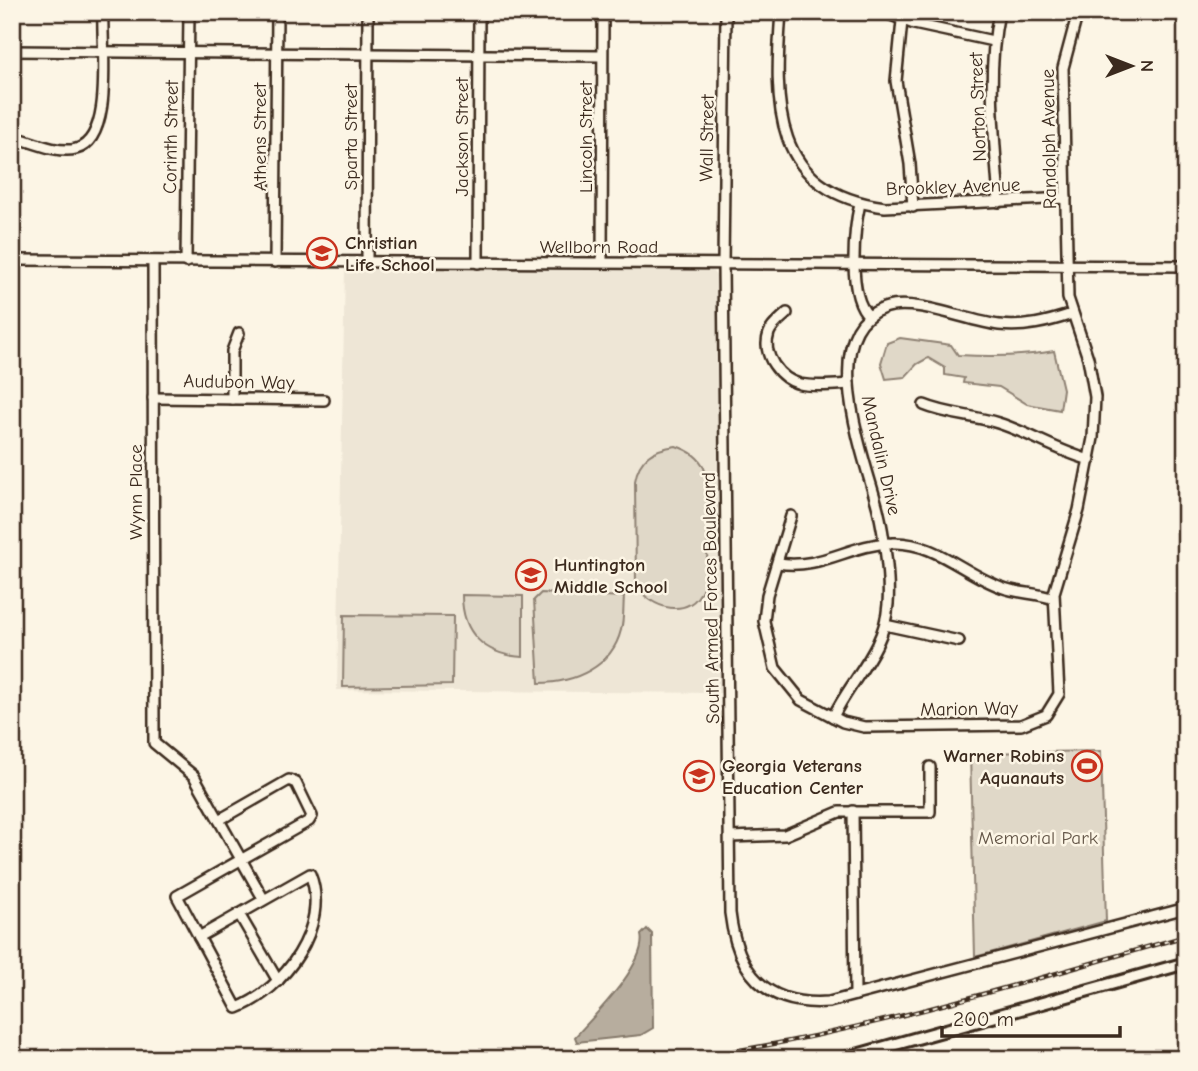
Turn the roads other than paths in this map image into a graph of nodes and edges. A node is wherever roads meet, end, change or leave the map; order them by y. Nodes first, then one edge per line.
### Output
1 (103, 12) edge
2 (189, 12) edge
3 (277, 12) edge
4 (368, 12) edge
5 (479, 12) edge
6 (603, 12) edge
7 (726, 12) edge
8 (780, 12) edge
9 (883, 12) edge
10 (999, 12) edge
11 (1078, 12) edge
12 (902, 20) junction
13 (993, 41) junction
14 (12, 51) edge
15 (101, 52) junction
16 (189, 53) junction
17 (277, 54) junction
18 (368, 54) junction
19 (479, 55) junction
20 (602, 56) junction
21 (12, 136) edge
22 (1066, 198) junction
23 (999, 202) junction
24 (860, 203) junction
25 (914, 207) junction
26 (12, 260) edge
27 (153, 262) junction
28 (186, 262) junction
29 (275, 262) junction
30 (366, 262) junction
31 (478, 262) junction
32 (603, 262) junction
33 (723, 265) junction
34 (856, 265) junction
35 (1069, 267) junction
36 (1186, 267) edge
37 (787, 313) dead end
38 (1072, 314) junction
39 (869, 316) junction
40 (239, 333) dead end
41 (849, 384) junction
42 (153, 398) junction
43 (232, 399) junction
44 (324, 400) dead end
45 (924, 405) dead end
46 (1090, 460) junction
47 (791, 516) dead end
48 (883, 543) junction
49 (778, 563) junction
50 (1053, 599) junction
51 (886, 625) junction
52 (959, 641) dead end
53 (833, 717) junction
54 (930, 767) dead end
55 (853, 811) junction
56 (219, 820) junction
57 (730, 837) junction
58 (241, 859) junction
59 (264, 900) junction
60 (1186, 908) edge
61 (239, 915) junction
62 (199, 937) junction
63 (1186, 963) edge
64 (278, 981) junction
65 (855, 995) junction
66 (842, 1059) edge

1 - 15 street
2 - 16 street, Corinth Street
3 - 17 street, Athens Street
4 - 18 street, Sparta Street
5 - 19 street, Jackson Street
6 - 20 street, Lincoln Street
7 - 33 street, Wall Street
8 - 24 street, Brookley Avenue
9 - 12 street
10 - 13 street, Norton Street
11 - 22 street, Randolph Avenue
12 - 13 street
12 - 25 street
13 - 23 street, Norton Street
14 - 15 street
15 - 16 street
15 - 21 street
16 - 17 street
16 - 28 street, Corinth Street
17 - 18 street
17 - 29 street, Athens Street
18 - 19 street
18 - 30 street, Sparta Street
19 - 20 street
19 - 31 street, Jackson Street
20 - 32 street, Lincoln Street
22 - 23 street, Brookley Avenue
22 - 35 street, Randolph Avenue
23 - 25 street, Brookley Avenue
24 - 25 street, Brookley Avenue
24 - 34 street
26 - 27 street, Wellborn Road
27 - 28 street, Wellborn Road
27 - 42 street, Wynn Place
28 - 29 street, Wellborn Road
29 - 30 street, Wellborn Road
30 - 31 street, Wellborn Road
31 - 32 street, Wellborn Road
32 - 33 street, Wellborn Road
33 - 34 street, Wellborn Road
33 - 57 street, South Armed Forces Boulevard
34 - 35 street, Wellborn Road
34 - 39 street
35 - 36 street, Wellborn Road
35 - 38 street, Marion Way
37 - 41 street
38 - 39 street
38 - 46 street, Marion Way
39 - 41 street, Mandalin Drive
40 - 43 street
41 - 48 street, Mandalin Drive
42 - 43 street, Audubon Way
42 - 56 street, Wynn Place
43 - 44 street, Audubon Way
45 - 46 street
46 - 50 street, Marion Way
47 - 49 street, Marion Way
48 - 49 street
48 - 50 street
48 - 51 street, Mandalin Drive
49 - 53 street, Marion Way
50 - 53 street, Marion Way
51 - 52 street
51 - 53 street, Mandalin Drive
54 - 55 street
55 - 57 street
55 - 65 street
56 - 58 street
56 - 58 street
57 - 65 street, South Armed Forces Boulevard
58 - 59 street
58 - 62 street
59 - 61 street
59 - 64 street
60 - 65 street, South Armed Forces Boulevard
61 - 62 street
61 - 64 street
62 - 64 street
63 - 66 main road

